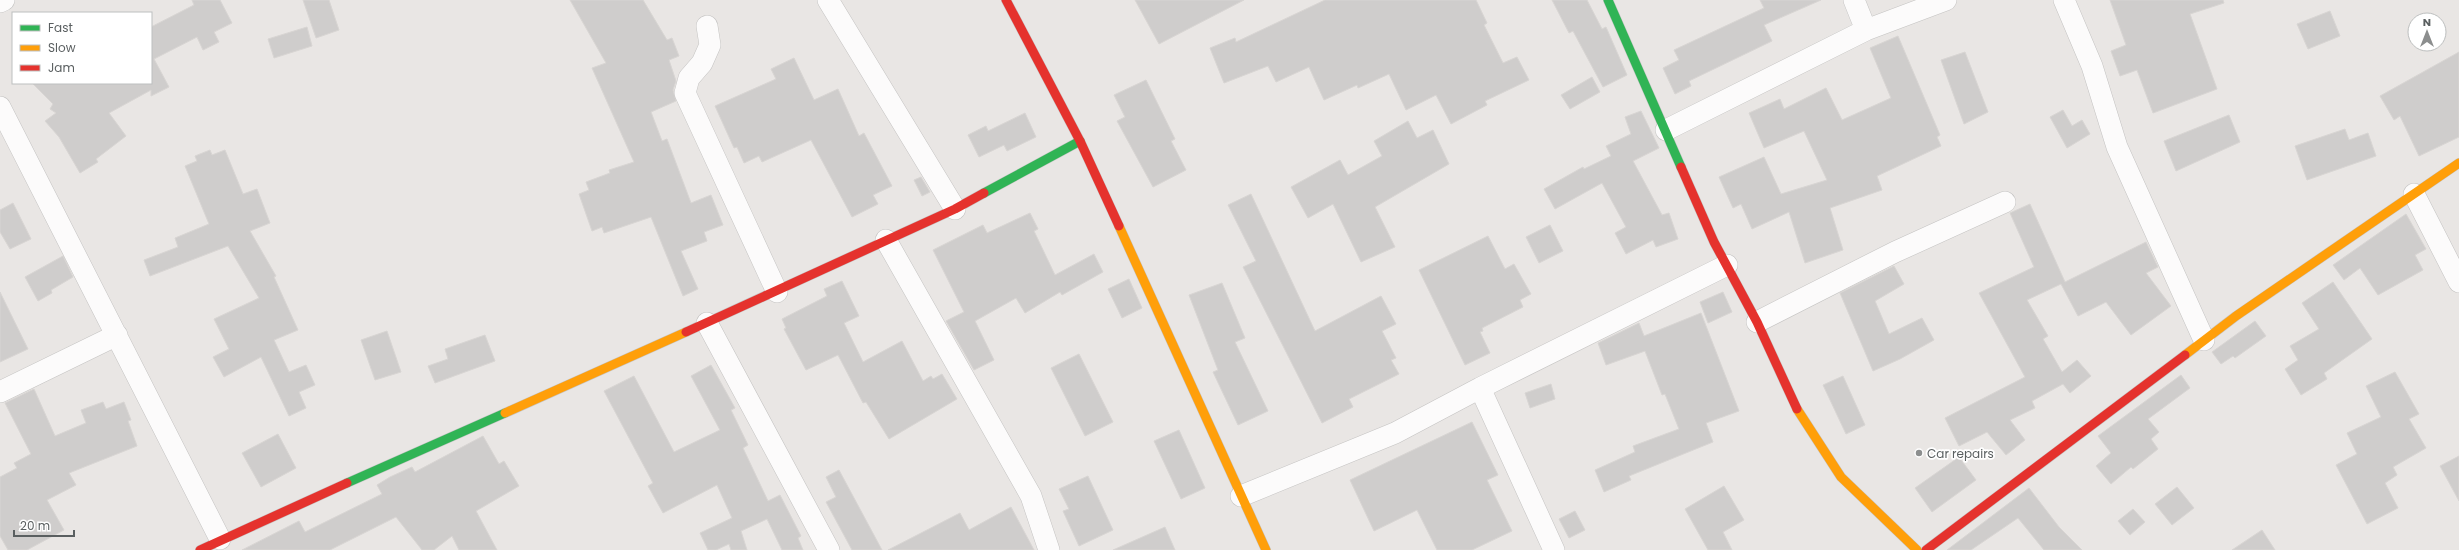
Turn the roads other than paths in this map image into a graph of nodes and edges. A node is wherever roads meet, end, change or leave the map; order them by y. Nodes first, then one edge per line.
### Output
1 (4, 0) edge
2 (828, 0) edge
3 (1006, 0) edge
4 (1608, 0) edge
5 (1854, 0) edge
6 (1946, 0) edge
7 (2064, 0) edge
8 (0, 2) edge
9 (707, 26) dead end
10 (1866, 30) junction
11 (0, 107) edge
12 (1666, 130) junction
13 (1080, 141) junction
14 (2459, 163) edge
15 (2414, 194) junction
16 (2005, 202) dead end
17 (955, 209) junction
18 (886, 240) junction
19 (1727, 265) junction
20 (2459, 282) edge
21 (777, 292) junction
22 (1758, 322) junction
23 (707, 323) junction
24 (117, 336) junction
25 (2204, 340) junction
26 (1480, 388) junction
27 (0, 392) edge
28 (1241, 496) junction
29 (220, 539) junction
30 (200, 550) edge
31 (829, 550) edge
32 (1049, 550) edge
33 (1266, 550) edge
34 (1554, 550) edge
35 (1917, 550) edge
36 (1926, 550) edge

1 - 8 street
2 - 17 street
3 - 13 street
4 - 12 street
5 - 10 street
6 - 10 street
7 - 25 street
9 - 21 street
10 - 12 street
11 - 24 street
12 - 19 street
13 - 17 street
13 - 28 street
14 - 15 street
15 - 20 street
15 - 25 street
16 - 22 street
17 - 18 street
18 - 21 street
18 - 32 street
19 - 22 street
19 - 26 street
21 - 23 street
22 - 35 street
23 - 29 street
23 - 31 street
24 - 27 street
24 - 29 street
25 - 36 street
26 - 28 street
26 - 34 street
28 - 33 street
29 - 30 street

